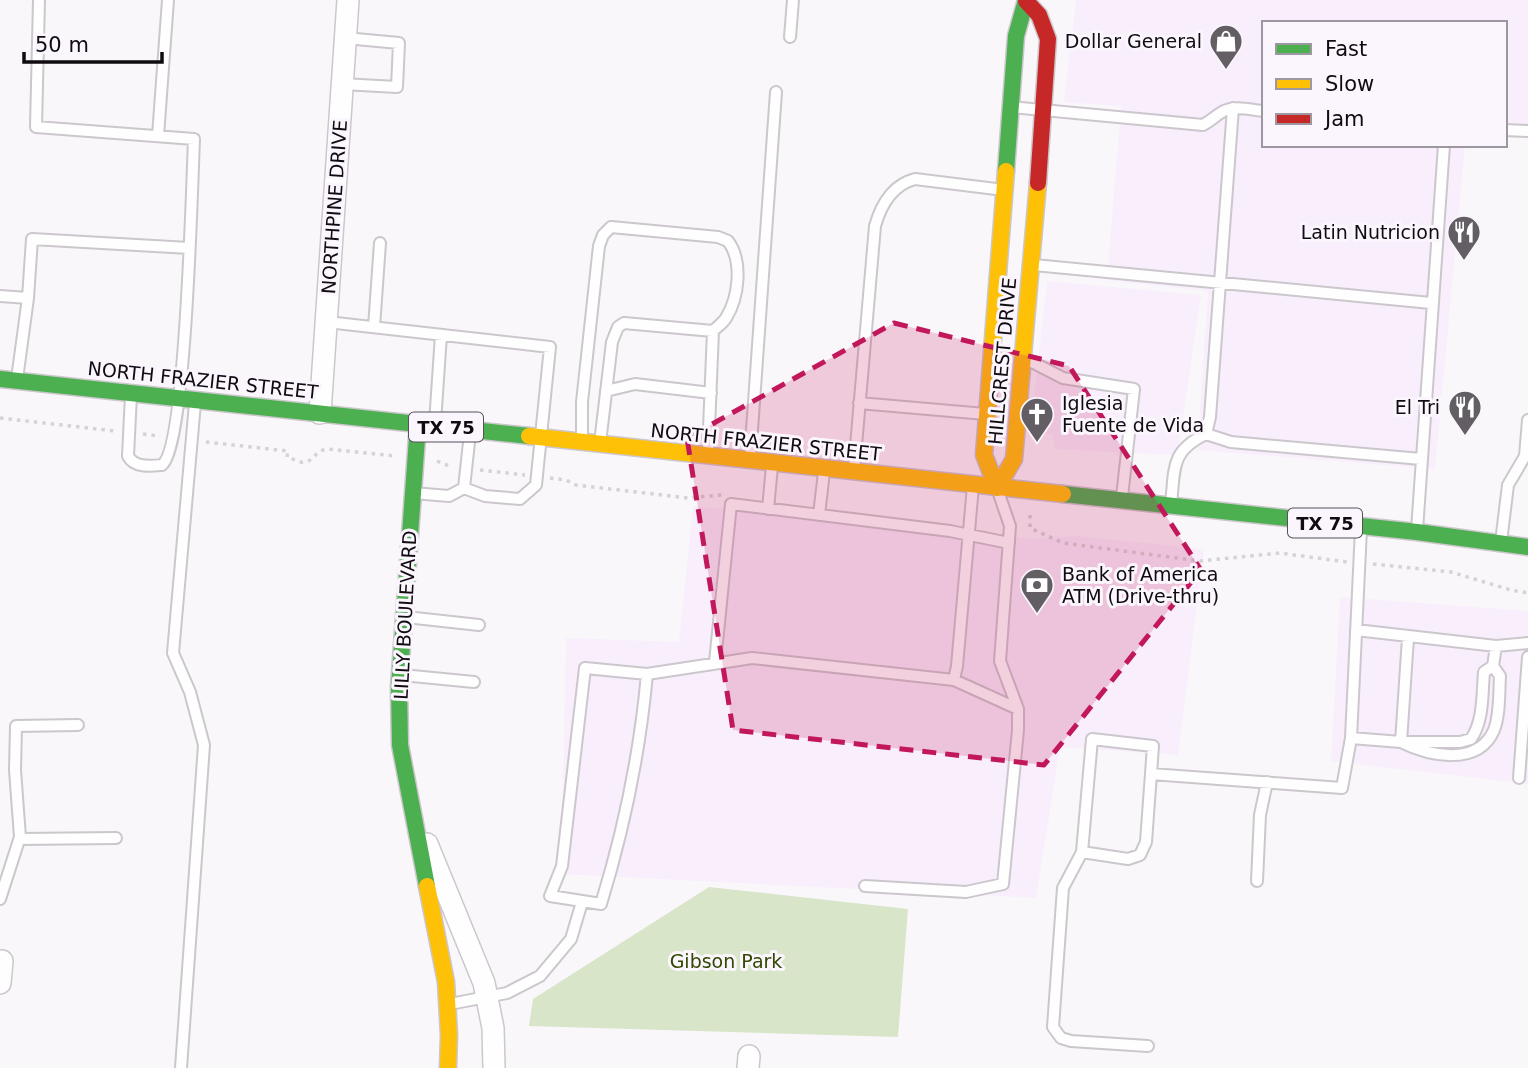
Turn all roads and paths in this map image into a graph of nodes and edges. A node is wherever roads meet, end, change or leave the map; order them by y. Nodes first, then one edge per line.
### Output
1 (39, 0) edge
2 (168, 0) edge
3 (348, 0) edge
4 (793, 0) edge
5 (1026, 0) edge
6 (790, 37) dead end
7 (345, 38) junction
8 (342, 84) junction
9 (776, 92) dead end
10 (1011, 107) junction
11 (1233, 108) junction
12 (1045, 110) junction
13 (1262, 111) edge
14 (1507, 130) edge
15 (1528, 131) edge
16 (158, 136) junction
17 (1444, 147) edge
18 (1004, 190) junction
19 (380, 243) dead end
20 (189, 248) junction
21 (1031, 265) junction
22 (1220, 284) junction
23 (0, 296) edge
24 (28, 298) junction
25 (1432, 303) junction
26 (327, 322) junction
27 (374, 327) junction
28 (713, 331) junction
29 (441, 335) junction
30 (1023, 358) junction
31 (0, 379) edge
32 (17, 381) junction
33 (606, 391) junction
34 (131, 393) junction
35 (710, 393) junction
36 (178, 398) junction
37 (196, 400) junction
38 (859, 403) junction
39 (320, 413) junction
40 (988, 414) junction
41 (0, 418) edge
42 (1528, 420) edge
43 (418, 424) junction
44 (434, 426) junction
45 (471, 430) junction
46 (129, 433) junction
47 (1206, 434) junction
48 (174, 438) junction
49 (540, 438) junction
50 (192, 440) junction
51 (582, 442) junction
52 (600, 444) junction
53 (708, 456) junction
54 (1527, 457) edge
55 (415, 459) junction
56 (1421, 459) junction
57 (750, 461) junction
58 (773, 463) junction
59 (467, 468) junction
60 (824, 469) junction
61 (853, 472) junction
62 (537, 477) junction
63 (973, 485) junction
64 (464, 488) junction
65 (997, 488) junction
66 (1030, 492) junction
67 (412, 493) junction
68 (729, 496) dead end
69 (1121, 501) junction
70 (1171, 507) junction
71 (768, 509) junction
72 (819, 515) junction
73 (1010, 526) junction
74 (1361, 526) junction
75 (1030, 528) junction
76 (1416, 532) junction
77 (968, 535) junction
78 (1009, 543) junction
79 (1500, 543) junction
80 (1528, 547) edge
81 (1358, 563) junction
82 (1528, 593) edge
83 (404, 617) junction
84 (479, 625) dead end
85 (1356, 630) junction
86 (1408, 638) junction
87 (1528, 643) edge
88 (1496, 646) junction
89 (1528, 657) edge
90 (715, 662) junction
91 (1493, 666) junction
92 (647, 674) junction
93 (400, 675) junction
94 (954, 680) junction
95 (474, 682) dead end
96 (1018, 709) junction
97 (78, 725) dead end
98 (1351, 738) junction
99 (1401, 742) junction
100 (1151, 774) junction
101 (1519, 778) dead end
102 (1267, 782) junction
103 (411, 805) junction
104 (116, 838) dead end
105 (20, 839) junction
106 (1083, 852) junction
107 (1257, 881) dead end
108 (865, 887) dead end
109 (0, 899) edge
110 (582, 902) junction
111 (1, 956) edge
112 (0, 983) edge
113 (487, 998) junction
114 (447, 1005) junction
115 (1148, 1046) dead end
116 (181, 1068) edge
117 (448, 1068) edge
118 (494, 1068) edge

1 - 16 lane
2 - 16 lane
3 - 7 street, NORTHPINE DRIVE
4 - 6 lane
5 - 10 street, HILLCREST DRIVE
5 - 12 street, HILLCREST DRIVE
7 - 8 street, NORTHPINE DRIVE
7 - 8 lane
8 - 26 street, NORTHPINE DRIVE
9 - 57 lane
10 - 12 lane
10 - 18 street, HILLCREST DRIVE
11 - 12 lane
11 - 13 lane
11 - 22 lane
12 - 21 street, HILLCREST DRIVE
14 - 15 lane
16 - 20 lane
17 - 25 lane
18 - 38 lane
18 - 40 street, HILLCREST DRIVE
19 - 27 lane
20 - 24 lane
20 - 36 lane
21 - 22 lane
21 - 30 street, HILLCREST DRIVE
22 - 25 lane
22 - 47 lane
23 - 24 lane
24 - 32 lane
25 - 56 lane
26 - 27 lane
26 - 39 street, NORTHPINE DRIVE
27 - 29 lane
28 - 33 lane
28 - 35 lane
28 - 51 lane
29 - 44 lane
29 - 49 lane
30 - 65 street, HILLCREST DRIVE
30 - 69 lane
31 - 32 street, NORTH FRAZIER STREET / TX 75
32 - 34 street, NORTH FRAZIER STREET / TX 75
33 - 35 lane
33 - 52 lane
34 - 36 street, NORTH FRAZIER STREET / TX 75
34 - 46 lane
35 - 53 lane
36 - 37 street, NORTH FRAZIER STREET / TX 75
36 - 48 lane
37 - 39 street, NORTH FRAZIER STREET / TX 75
37 - 50 lane
38 - 40 lane
38 - 61 lane
39 - 43 street, NORTH FRAZIER STREET / TX 75
40 - 65 street, HILLCREST DRIVE
41 - 46 path
42 - 54 lane
43 - 44 street, NORTH FRAZIER STREET / TX 75
43 - 55 street, LILLY BOULEVARD
44 - 45 street, NORTH FRAZIER STREET / TX 75
45 - 49 street, NORTH FRAZIER STREET / TX 75
45 - 59 lane
46 - 48 path
46 - 48 lane
47 - 56 lane
47 - 70 lane
49 - 51 street, NORTH FRAZIER STREET / TX 75
49 - 62 lane
50 - 55 path
50 - 116 lane
51 - 52 street, NORTH FRAZIER STREET / TX 75
52 - 53 street, NORTH FRAZIER STREET / TX 75
53 - 57 street, NORTH FRAZIER STREET / TX 75
54 - 79 lane
55 - 59 path
55 - 67 street, LILLY BOULEVARD
56 - 76 lane
57 - 58 street, NORTH FRAZIER STREET / TX 75
58 - 60 street, NORTH FRAZIER STREET / TX 75
58 - 71 lane
59 - 62 path
59 - 64 lane
60 - 61 street, NORTH FRAZIER STREET / TX 75
60 - 72 lane
61 - 63 street, NORTH FRAZIER STREET / TX 75
62 - 64 lane
62 - 68 path
63 - 65 street, NORTH FRAZIER STREET / TX 75
63 - 77 lane
64 - 67 lane
65 - 66 street, NORTH FRAZIER STREET / TX 75
65 - 73 lane
66 - 69 street, NORTH FRAZIER STREET / TX 75
66 - 75 path
67 - 83 street, LILLY BOULEVARD
69 - 70 street, NORTH FRAZIER STREET / TX 75
70 - 74 street, NORTH FRAZIER STREET / TX 75
71 - 72 lane
71 - 90 lane
72 - 77 lane
73 - 75 path
73 - 78 lane
74 - 76 street, NORTH FRAZIER STREET / TX 75
74 - 81 lane
75 - 81 path
76 - 79 street, NORTH FRAZIER STREET / TX 75
77 - 78 lane
77 - 94 lane
78 - 96 lane
79 - 80 street, NORTH FRAZIER STREET / TX 75
81 - 82 path
81 - 85 lane
83 - 84 lane
83 - 93 street, LILLY BOULEVARD
85 - 86 lane
85 - 98 lane
86 - 88 lane
86 - 99 lane
87 - 88 lane
88 - 91 lane
89 - 101 lane
90 - 92 lane
90 - 94 lane
91 - 99 lane
91 - 99 lane
92 - 110 lane
92 - 110 lane
93 - 95 lane
93 - 103 street, LILLY BOULEVARD
94 - 96 lane
96 - 108 lane
97 - 105 lane
98 - 99 lane
98 - 102 lane
100 - 102 lane
100 - 106 lane
100 - 106 lane
102 - 107 lane
103 - 113 street, LILLY BOULEVARD
103 - 114 street, LILLY BOULEVARD
104 - 105 lane
105 - 109 lane
106 - 115 lane
110 - 113 lane
111 - 112 street
113 - 114 lane
113 - 118 street, LILLY BOULEVARD
114 - 117 street, LILLY BOULEVARD

